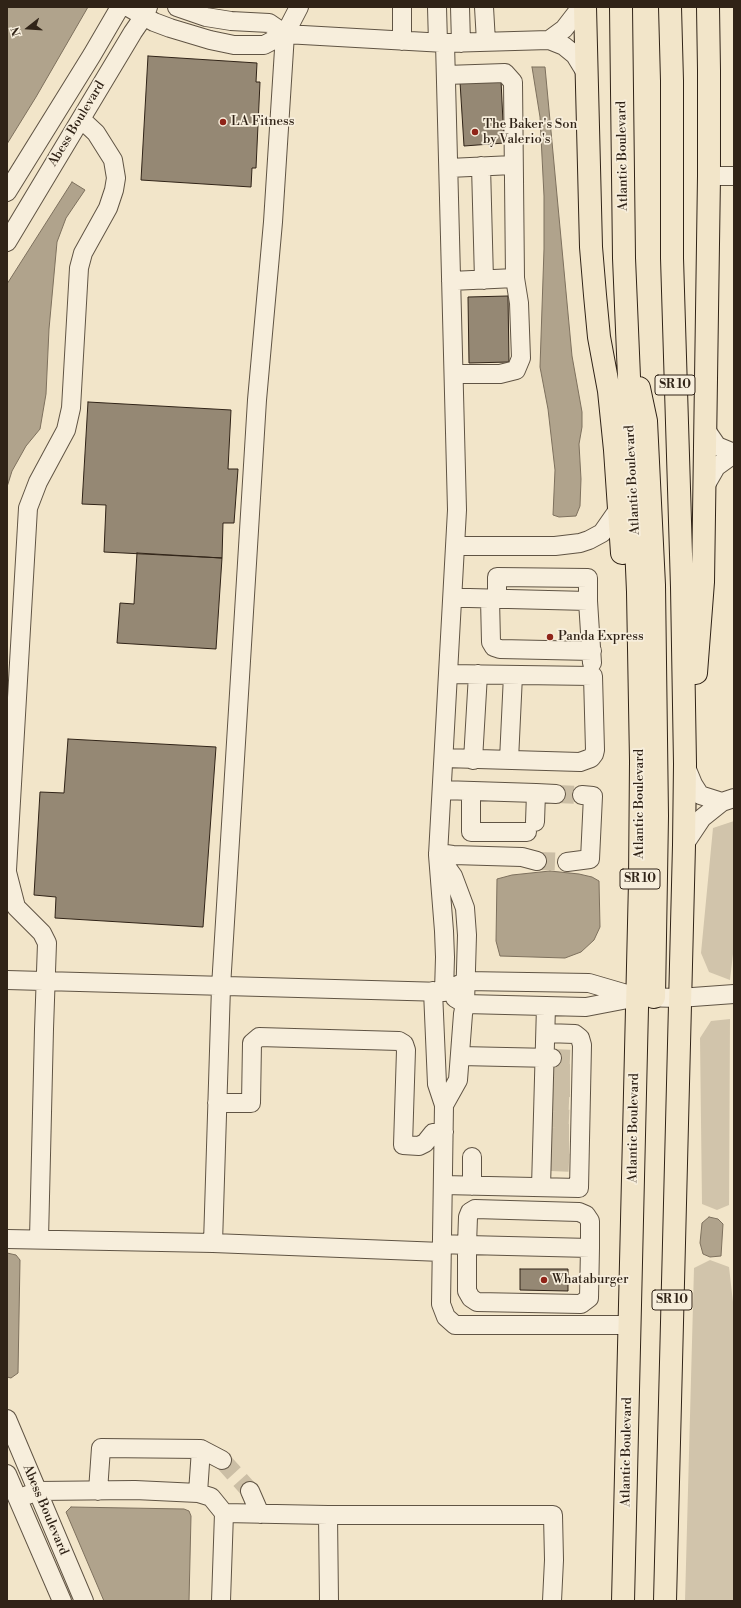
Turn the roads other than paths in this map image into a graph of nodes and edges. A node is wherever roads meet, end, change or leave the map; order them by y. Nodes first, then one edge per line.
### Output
1 (120, 7) edge
2 (128, 7) edge
3 (178, 7) edge
4 (299, 7) edge
5 (402, 7) edge
6 (437, 7) edge
7 (460, 7) edge
8 (484, 7) edge
9 (581, 7) edge
10 (585, 7) edge
11 (621, 7) edge
12 (670, 7) edge
13 (708, 7) edge
14 (146, 11) edge
15 (285, 34) junction
16 (549, 40) junction
17 (402, 41) junction
18 (486, 42) junction
19 (448, 43) junction
20 (586, 74) junction
21 (446, 75) junction
22 (81, 119) junction
23 (513, 164) junction
24 (481, 166) junction
25 (448, 168) junction
26 (709, 176) junction
27 (734, 176) edge
28 (7, 192) edge
29 (7, 242) edge
30 (516, 278) junction
31 (484, 280) junction
32 (451, 281) junction
33 (626, 330) junction
34 (454, 374) junction
35 (704, 427) junction
36 (734, 454) edge
37 (704, 489) junction
38 (618, 510) junction
39 (456, 546) junction
40 (453, 598) junction
41 (493, 599) junction
42 (592, 651) junction
43 (448, 674) junction
44 (478, 674) junction
45 (520, 675) junction
46 (593, 676) junction
47 (444, 758) junction
48 (474, 760) junction
49 (509, 760) junction
50 (641, 761) junction
51 (573, 762) junction
52 (685, 764) junction
53 (442, 790) junction
54 (472, 791) junction
55 (536, 793) junction
56 (556, 794) tunnel mouth
57 (582, 795) tunnel mouth
58 (728, 800) edge
59 (684, 845) junction
60 (438, 854) junction
61 (532, 857) tunnel mouth
62 (571, 859) tunnel mouth
63 (7, 871) edge
64 (7, 980) edge
65 (46, 981) junction
66 (466, 981) junction
67 (221, 987) junction
68 (438, 992) junction
69 (734, 994) edge
70 (646, 997) junction
71 (680, 998) junction
72 (465, 1004) junction
73 (546, 1006) junction
74 (546, 1033) junction
75 (460, 1056) junction
76 (217, 1103) junction
77 (444, 1105) junction
78 (547, 1110) junction
79 (444, 1132) junction
80 (472, 1157) dead end
81 (443, 1185) junction
82 (472, 1186) junction
83 (541, 1187) junction
84 (579, 1188) junction
85 (579, 1212) junction
86 (38, 1239) junction
87 (7, 1240) edge
88 (213, 1243) junction
89 (467, 1245) junction
90 (442, 1248) junction
91 (590, 1248) junction
92 (589, 1298) junction
93 (630, 1325) junction
94 (7, 1419) edge
95 (201, 1449) junction
96 (222, 1460) tunnel mouth
97 (7, 1474) edge
98 (37, 1491) junction
99 (98, 1491) junction
100 (250, 1492) tunnel mouth
101 (198, 1493) junction
102 (18, 1499) junction
103 (224, 1513) junction
104 (260, 1514) junction
105 (328, 1515) junction
106 (62, 1601) edge
107 (84, 1601) edge
108 (221, 1601) edge
109 (329, 1601) edge
110 (552, 1601) edge
111 (623, 1601) edge
112 (665, 1601) edge

1 - 28 street, Abess Boulevard
2 - 14 street
3 - 15 street
4 - 15 street
5 - 17 street
6 - 19 street
7 - 19 street
8 - 18 street
9 - 16 street
10 - 20 highway
11 - 33 highway, Atlantic Boulevard / SR 10
12 - 52 highway, SR 10
13 - 26 highway
14 - 15 street
14 - 22 street, Abess Boulevard
15 - 17 street
15 - 67 street
16 - 18 street
16 - 20 street
17 - 19 street
18 - 19 street
19 - 21 street
20 - 38 highway
21 - 23 street
21 - 25 street
22 - 29 street, Abess Boulevard
22 - 63 street
23 - 24 street
23 - 30 street
24 - 25 street
24 - 31 street
25 - 32 street
26 - 27 street
26 - 35 highway
30 - 31 street
30 - 34 street
31 - 32 street
32 - 34 street
33 - 50 highway, Atlantic Boulevard / SR 10
33 - 70 highway
34 - 39 street
35 - 36 street
35 - 37 highway
36 - 37 street
37 - 52 highway
38 - 39 street
38 - 50 highway
39 - 40 street
40 - 41 street
40 - 43 street
41 - 42 street
41 - 42 street
42 - 46 street
43 - 44 street
43 - 47 street
44 - 45 street
44 - 48 street
45 - 46 street
45 - 49 street
45 - 51 street
46 - 51 street
47 - 48 street
47 - 53 street
48 - 49 street
49 - 51 street
50 - 70 highway, Atlantic Boulevard / SR 10
52 - 58 street
52 - 59 highway, SR 10
53 - 54 street
53 - 60 street
54 - 55 street
54 - 55 street
55 - 56 street
57 - 62 street
58 - 59 street
59 - 71 highway, SR 10
60 - 61 street
60 - 66 street
60 - 68 street
63 - 65 street
64 - 65 street
65 - 67 street
65 - 86 street
66 - 68 street
66 - 70 street
66 - 72 street
67 - 68 street
67 - 76 street
68 - 72 street
68 - 77 street
69 - 71 street
70 - 71 street
70 - 73 street
70 - 93 highway, Atlantic Boulevard / SR 10
71 - 112 highway, SR 10
72 - 73 street
72 - 75 street
73 - 74 street
74 - 78 street
74 - 84 street
75 - 77 street
75 - 78 street
76 - 79 street
76 - 88 street
77 - 79 street
78 - 83 street
79 - 81 street
80 - 82 street
81 - 82 street
81 - 90 street
82 - 83 street
83 - 84 street
84 - 85 street
85 - 89 street
85 - 91 street
86 - 87 street
86 - 88 street
88 - 90 street
89 - 90 street
89 - 91 street
89 - 92 street
89 - 92 street
90 - 93 street
91 - 92 street
93 - 111 highway, Atlantic Boulevard / SR 10
94 - 98 street, Abess Boulevard
95 - 96 street
95 - 99 street
95 - 101 street
97 - 102 street, Abess Boulevard
98 - 99 street
98 - 102 street
98 - 107 street, Abess Boulevard
99 - 101 street
100 - 104 street
101 - 103 street
102 - 106 street, Abess Boulevard
103 - 104 street
103 - 108 street
104 - 105 street
105 - 109 street
105 - 110 street

